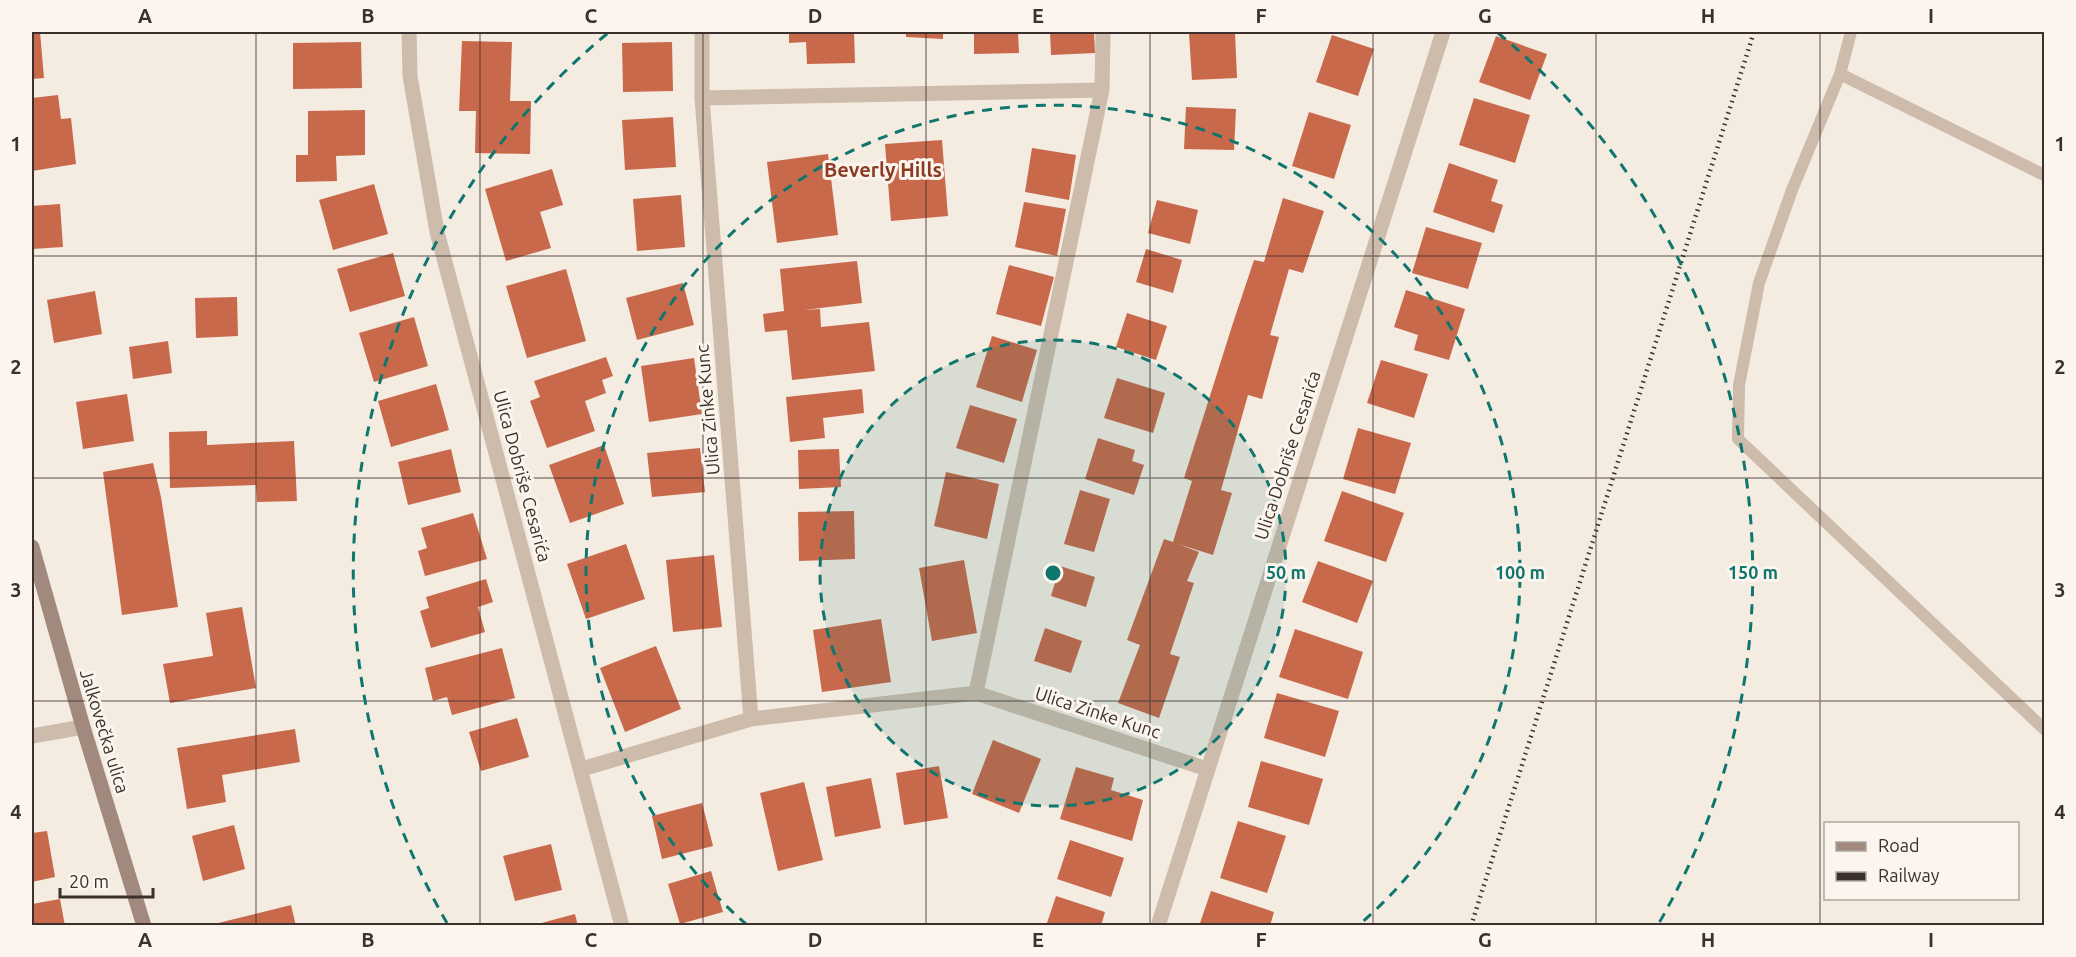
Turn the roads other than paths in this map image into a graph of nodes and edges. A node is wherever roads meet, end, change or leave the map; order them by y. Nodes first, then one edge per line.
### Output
1 (409, 32) edge
2 (702, 32) edge
3 (1103, 32) edge
4 (1443, 32) edge
5 (1851, 32) edge
6 (1840, 74) junction
7 (1102, 90) junction
8 (702, 98) junction
9 (2044, 175) edge
10 (32, 547) edge
11 (976, 693) junction
12 (751, 719) junction
13 (83, 727) junction
14 (2044, 729) edge
15 (32, 736) edge
16 (582, 769) junction
17 (1207, 769) junction
18 (144, 926) edge
19 (622, 926) edge
20 (1158, 926) edge

1 - 16 street, Ulica Dobriše Cesarića
2 - 8 street, Ulica Zinke Kunc
3 - 7 street
4 - 17 street, Ulica Dobriše Cesarića
5 - 6 lane
6 - 9 lane
6 - 14 lane
7 - 8 street
7 - 11 street
8 - 12 street, Ulica Zinke Kunc
10 - 13 main road, Jalkovečka ulica
11 - 12 street, Ulica Zinke Kunc
11 - 17 street, Ulica Zinke Kunc
12 - 16 street, Ulica Zinke Kunc
13 - 15 street
13 - 18 main road, Jalkovečka ulica
16 - 19 street, Ulica Dobriše Cesarića
17 - 20 street, Ulica Dobriše Cesarića

